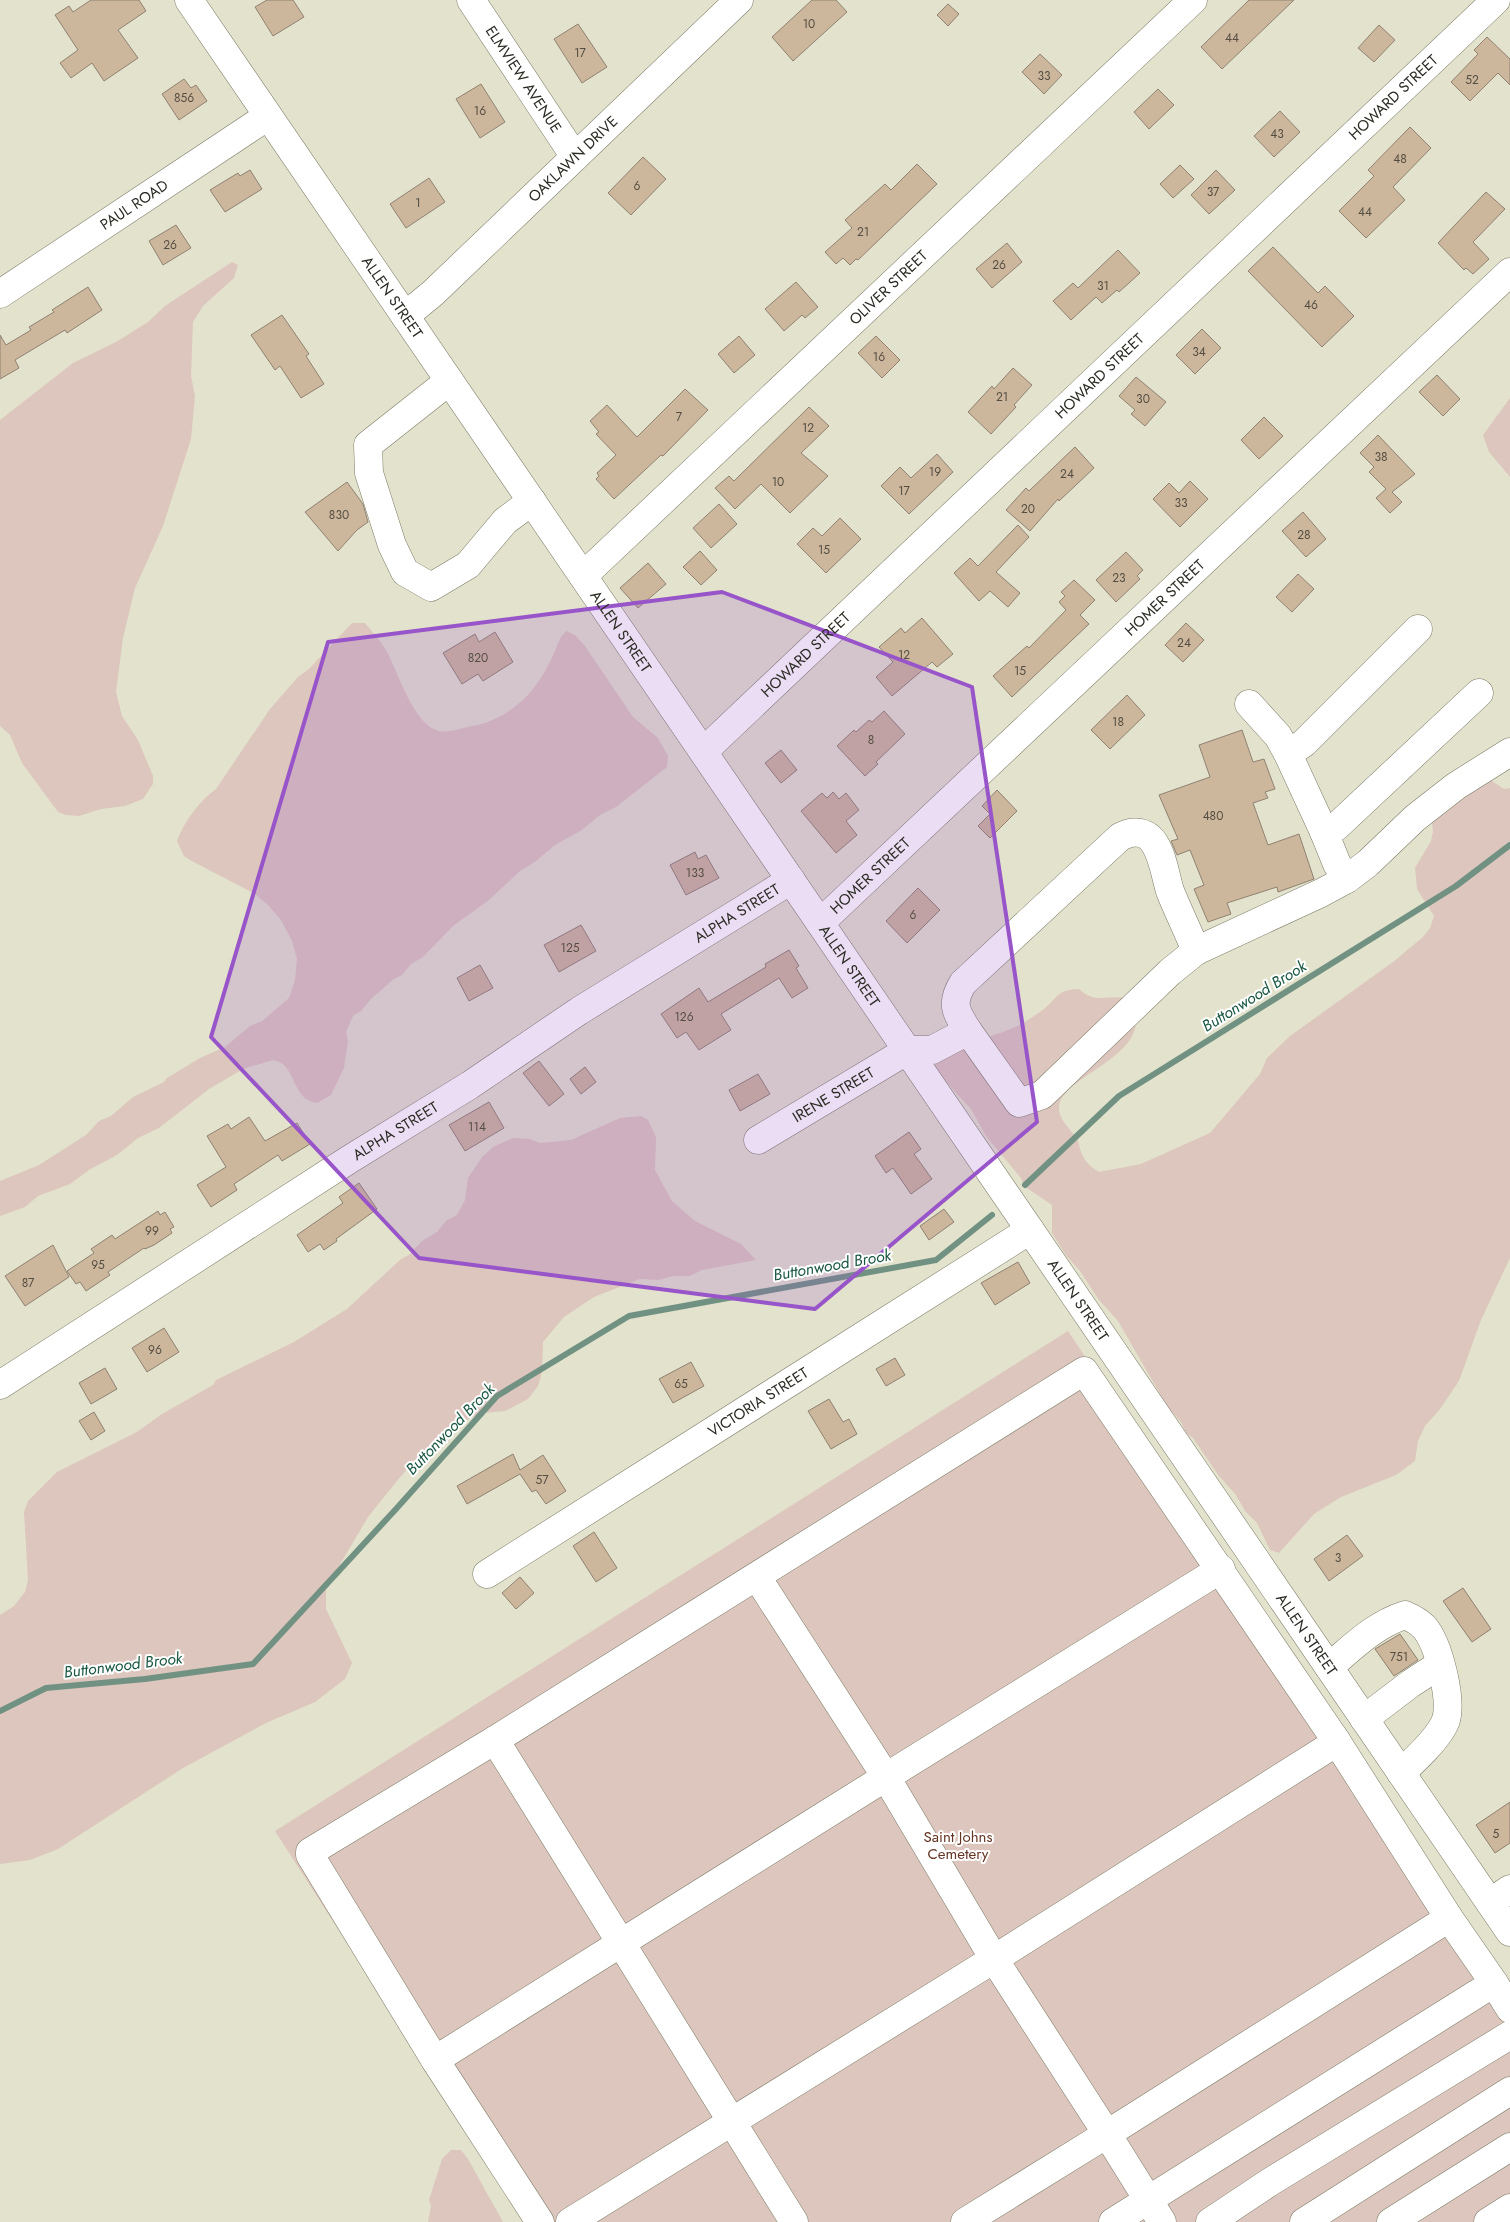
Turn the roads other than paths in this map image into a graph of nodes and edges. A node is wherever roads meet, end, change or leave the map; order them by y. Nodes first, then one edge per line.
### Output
1 (189, 0) edge
2 (471, 0) edge
3 (739, 0) edge
4 (1193, 0) edge
5 (1496, 0) edge
6 (268, 116) junction
7 (575, 158) junction
8 (1510, 272) edge
9 (0, 294) edge
10 (405, 316) junction
11 (449, 381) junction
12 (532, 501) junction
13 (583, 576) junction
14 (1418, 629) dead end
15 (1479, 692) dead end
16 (1249, 704) dead end
17 (704, 751) junction
18 (1510, 752) edge
19 (1288, 754) junction
20 (1324, 832) junction
21 (1347, 879) junction
22 (791, 880) junction
23 (820, 924) junction
24 (1196, 951) junction
25 (968, 1031) junction
26 (908, 1050) junction
27 (758, 1140) dead end
28 (1030, 1230) junction
29 (1113, 1352) junction
30 (1084, 1371) junction
31 (0, 1384) edge
32 (1221, 1569) junction
33 (487, 1574) dead end
34 (756, 1577) junction
35 (1439, 1665) junction
36 (1329, 1667) junction
37 (1364, 1718) junction
38 (495, 1740) junction
39 (1337, 1742) junction
40 (1401, 1773) junction
41 (886, 1777) junction
42 (1500, 1896) edge
43 (1449, 1918) junction
44 (1510, 1932) edge
45 (621, 1943) junction
46 (994, 1958) junction
47 (1494, 1983) junction
48 (1510, 2009) edge
49 (1510, 2035) edge
50 (435, 2060) junction
51 (1510, 2091) edge
52 (732, 2122) junction
53 (1107, 2134) junction
54 (1510, 2147) edge
55 (1510, 2208) edge
56 (1155, 2211) edge
57 (540, 2222) edge
58 (570, 2222) edge
59 (794, 2222) edge
60 (966, 2222) edge
61 (1113, 2222) edge
62 (1210, 2222) edge
63 (1304, 2222) edge
64 (1391, 2222) edge
65 (1488, 2222) edge

1 - 6 street, ALLEN STREET
2 - 7 street, ELMVIEW AVENUE
3 - 7 street, OAKLAWN DRIVE
4 - 13 street, OLIVER STREET
5 - 17 street, HOWARD STREET
6 - 9 street, PAUL ROAD
6 - 10 street, ALLEN STREET
7 - 10 street, OAKLAWN DRIVE
8 - 23 street, HOMER STREET
10 - 11 street, ALLEN STREET
11 - 12 street, ALLEN STREET
11 - 12 street
12 - 13 street, ALLEN STREET
13 - 17 street, ALLEN STREET
14 - 19 street
15 - 20 street
16 - 19 street
17 - 22 street, ALLEN STREET
18 - 21 street
19 - 20 street
20 - 21 street
21 - 24 street
22 - 23 street, ALLEN STREET
22 - 31 street, ALPHA STREET
23 - 26 street, ALLEN STREET
24 - 25 street
24 - 25 street
25 - 26 street
26 - 27 street, IRENE STREET
26 - 28 street, ALLEN STREET
28 - 29 street, ALLEN STREET
28 - 33 street, VICTORIA STREET
29 - 30 street
29 - 36 street, ALLEN STREET
30 - 32 street
30 - 34 street
32 - 39 street
32 - 41 street
34 - 38 street
34 - 41 street
35 - 36 street
35 - 37 street
35 - 40 street
36 - 37 street, ALLEN STREET
37 - 40 street, ALLEN STREET
38 - 45 street
38 - 50 street
39 - 43 street
39 - 46 street
40 - 42 street, ALLEN STREET
41 - 45 street
41 - 46 street
42 - 44 street, ALLEN STREET
43 - 47 street
43 - 53 street
45 - 50 street
45 - 52 street
46 - 52 street
46 - 53 street
47 - 48 street
47 - 56 street
49 - 62 street
50 - 57 street
51 - 63 street
52 - 58 street
52 - 59 street
53 - 56 street
53 - 60 street
54 - 64 street
55 - 65 street
56 - 61 street

